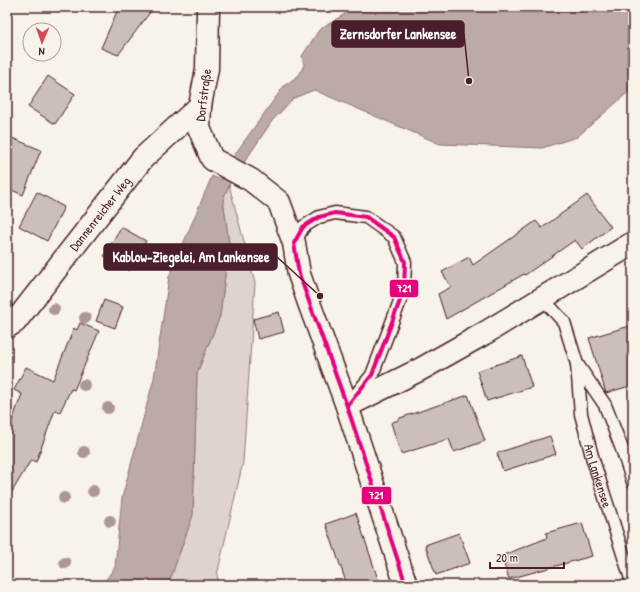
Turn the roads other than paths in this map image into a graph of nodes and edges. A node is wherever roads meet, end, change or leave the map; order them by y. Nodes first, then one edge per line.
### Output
1 (208, 7) edge
2 (200, 106) junction
3 (294, 243) junction
4 (633, 243) edge
5 (542, 298) junction
6 (7, 327) edge
7 (577, 364) junction
8 (347, 406) junction
9 (633, 482) edge
10 (406, 585) edge
11 (633, 585) edge

1 - 2 street, Dorfstraße
2 - 3 street, Dorfstraße
2 - 6 street, Dannenreicher Weg
3 - 8 street, Dorfstraße
3 - 8 lane
4 - 5 street
5 - 7 lane, Am Lankensee
5 - 8 street
7 - 9 lane, Am Lankensee
7 - 11 lane, Am Lankensee
8 - 10 street, Dorfstraße

